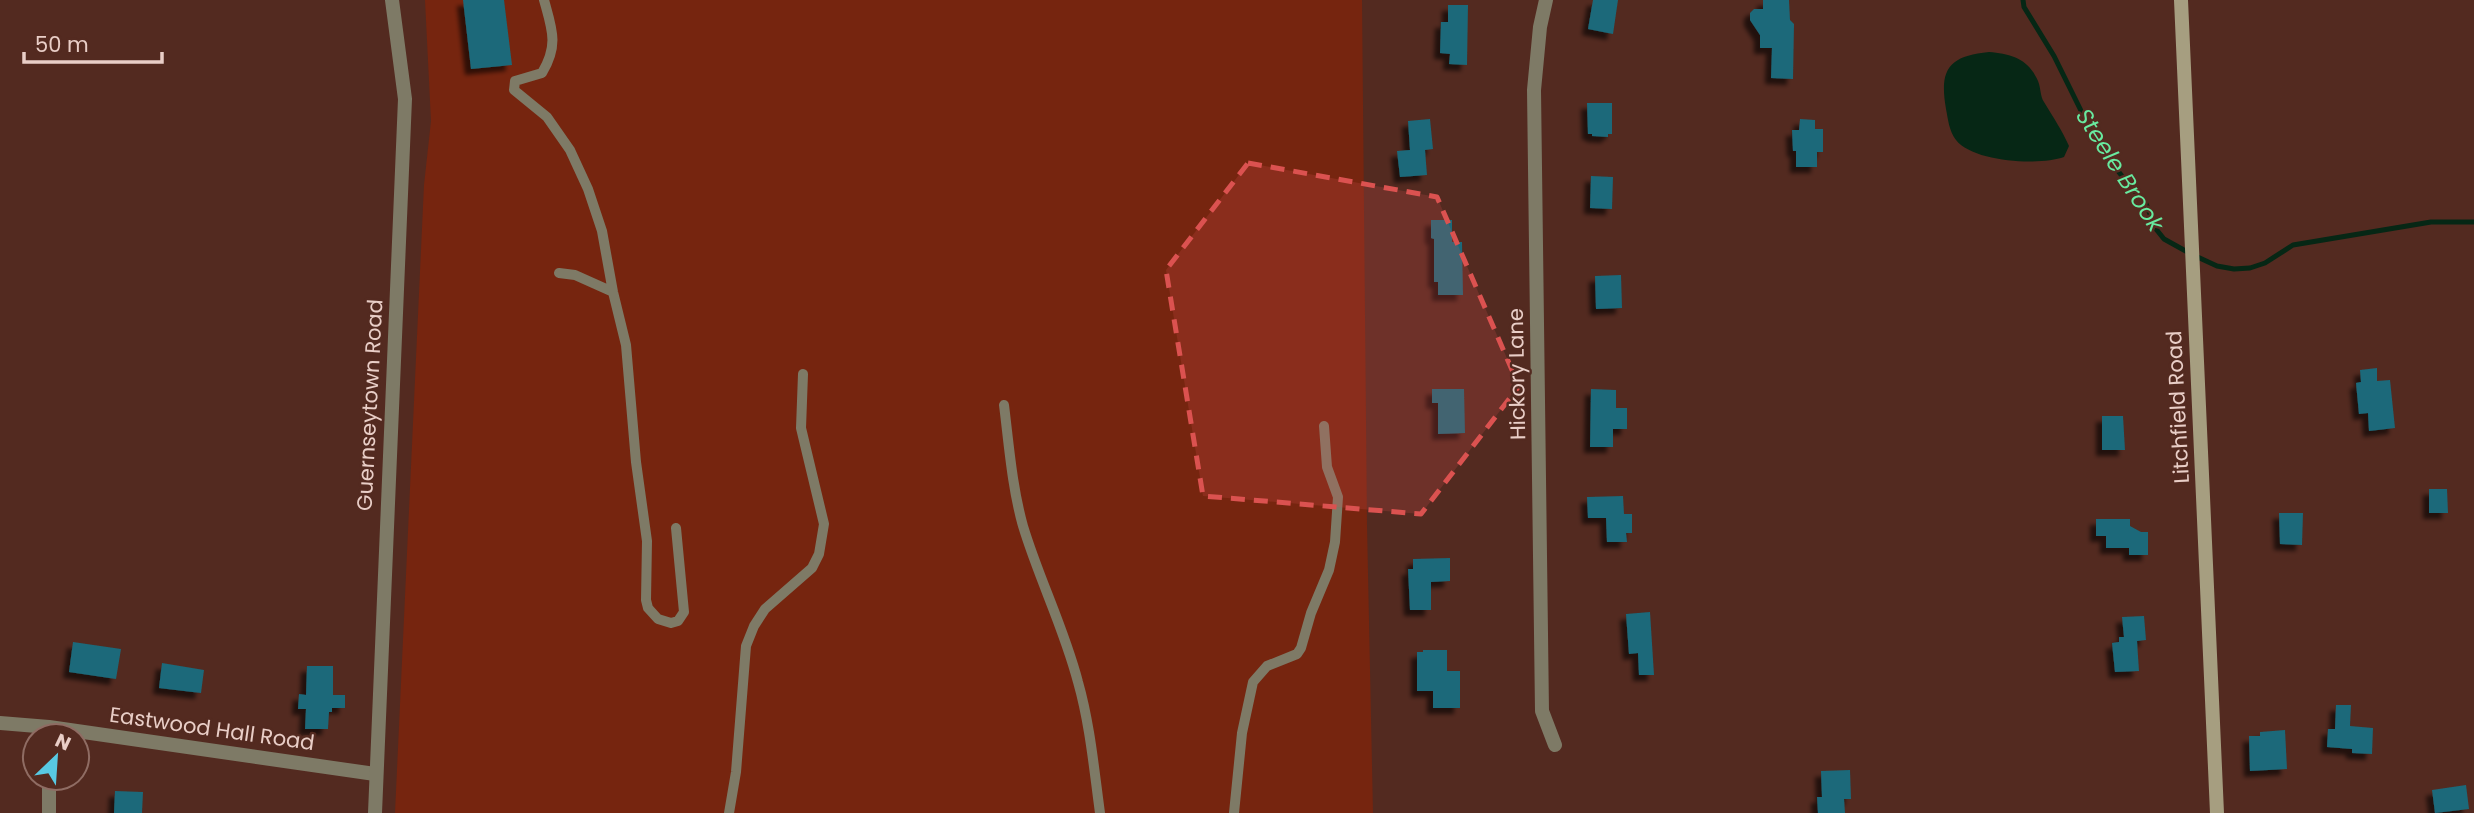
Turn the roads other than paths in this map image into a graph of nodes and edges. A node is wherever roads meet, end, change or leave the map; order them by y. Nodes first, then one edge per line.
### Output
1 (392, 0) edge
2 (544, 0) edge
3 (1546, 0) edge
4 (2181, 0) edge
5 (559, 273) dead end
6 (613, 292) junction
7 (803, 374) dead end
8 (1004, 405) dead end
9 (1324, 426) dead end
10 (676, 528) dead end
11 (0, 723) edge
12 (21, 727) edge
13 (91, 737) edge
14 (1555, 745) dead end
15 (375, 774) junction
16 (49, 792) edge
17 (49, 813) edge
18 (375, 813) edge
19 (729, 813) edge
20 (1100, 813) edge
21 (1234, 813) edge
22 (2217, 813) edge

1 - 15 street, Guernseytown Road
2 - 6 lane
3 - 14 street, Hickory Lane
4 - 22 main road, Litchfield Road
5 - 6 lane
6 - 10 lane
7 - 19 lane
8 - 20 lane
9 - 21 lane
11 - 12 street, Eastwood Hall Road
13 - 15 street, Eastwood Hall Road
15 - 18 street, Guernseytown Road
16 - 17 street

